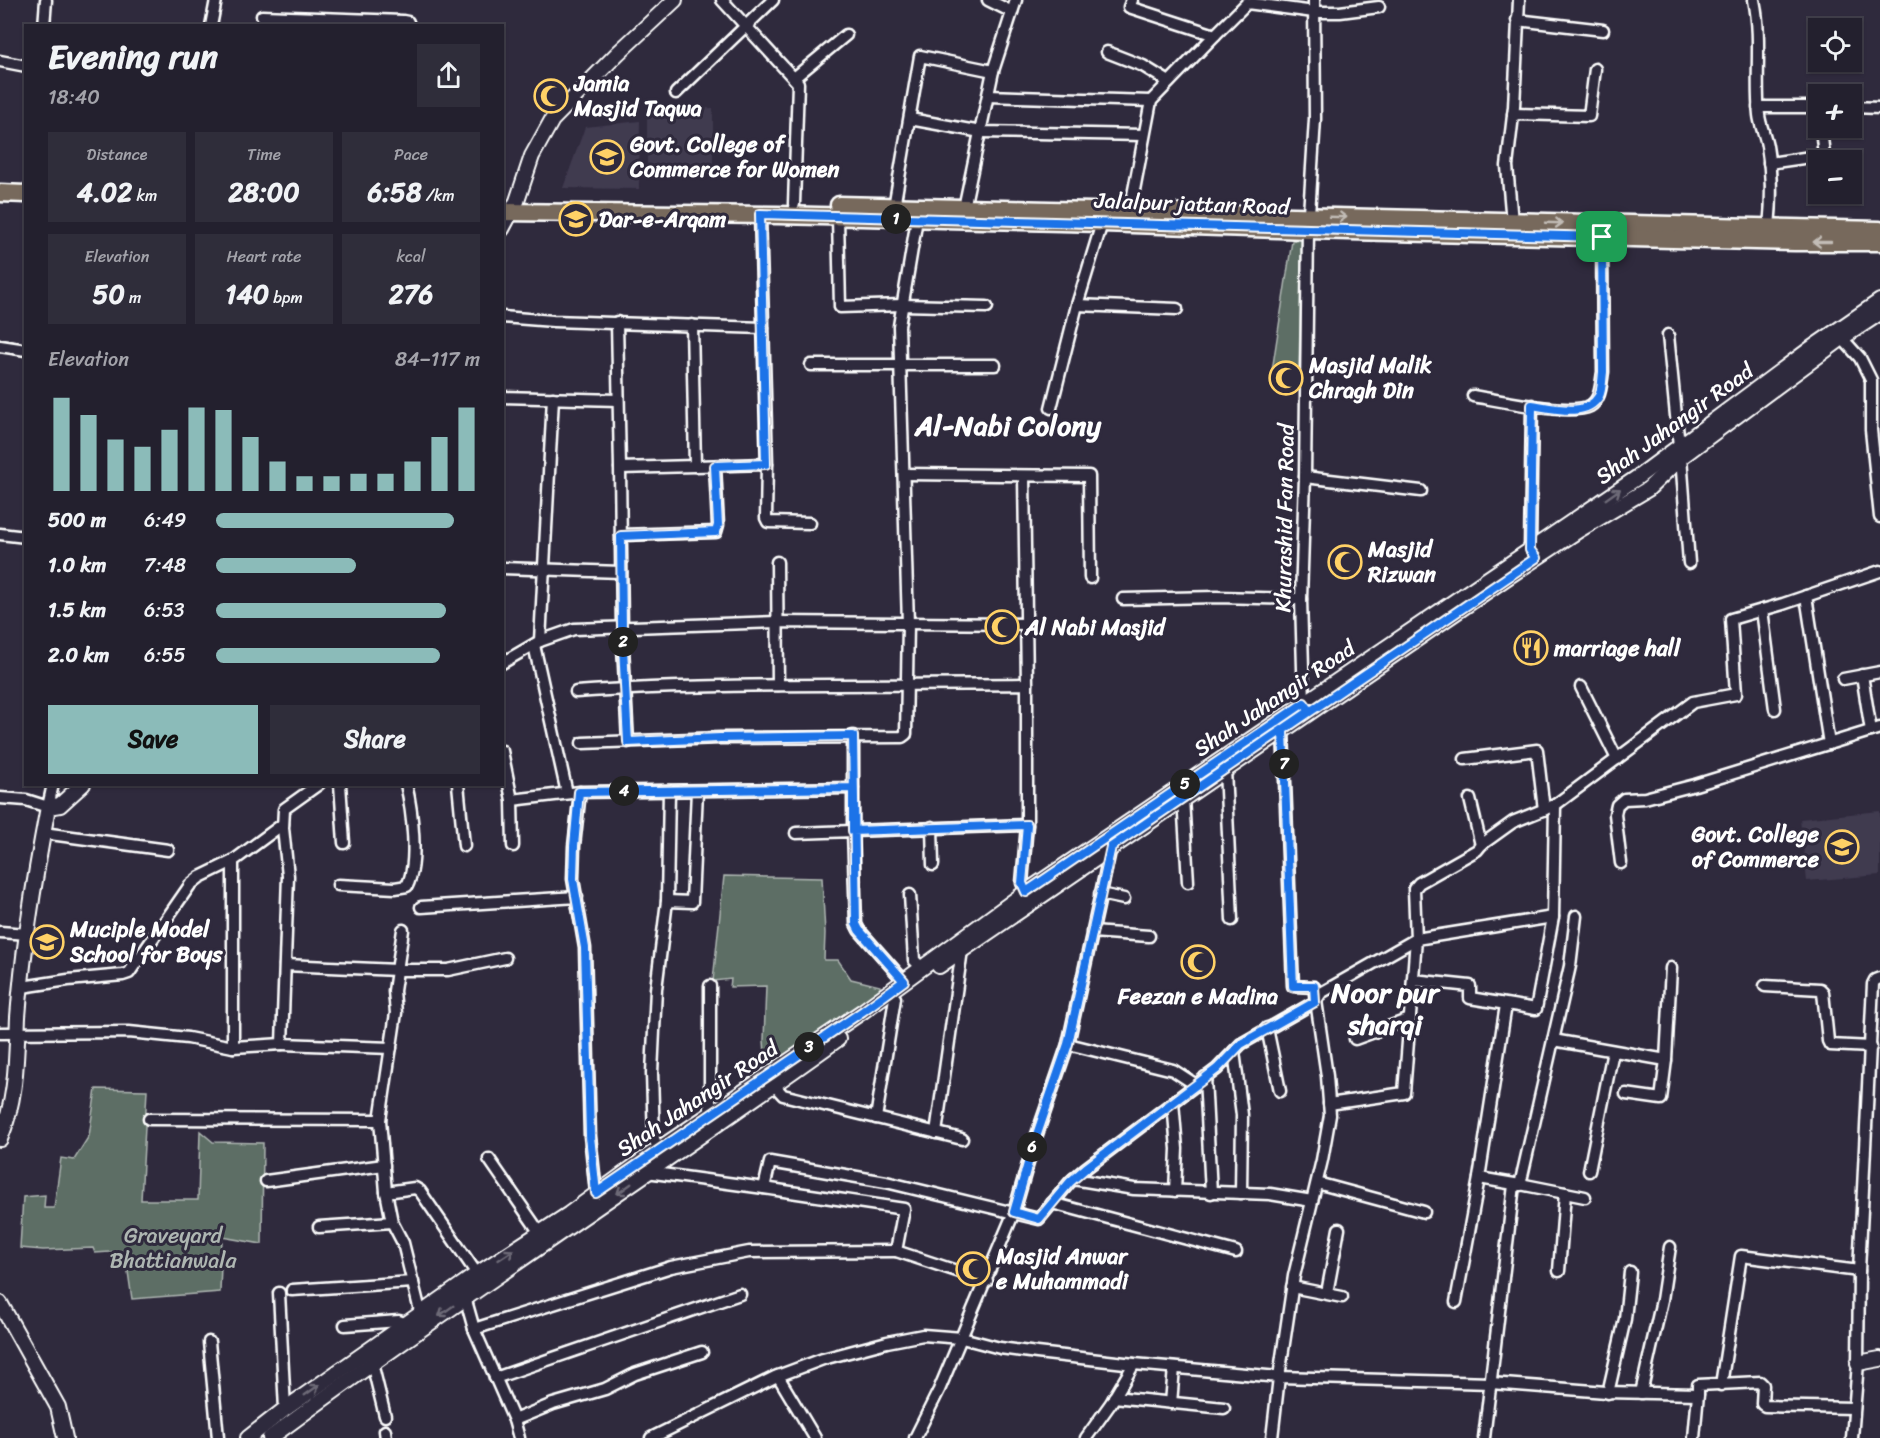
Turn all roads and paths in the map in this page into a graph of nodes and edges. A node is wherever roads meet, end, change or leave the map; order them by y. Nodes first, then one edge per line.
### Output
1 (46, 0) edge
2 (216, 0) edge
3 (675, 0) edge
4 (723, 0) edge
5 (773, 0) edge
6 (988, 0) edge
7 (1016, 0) edge
8 (1132, 0) edge
9 (1519, 0) edge
10 (1754, 0) edge
11 (1314, 6) edge
12 (1379, 7) dead end
13 (1012, 12) junction
14 (262, 15) dead end
15 (1517, 20) junction
16 (44, 24) edge
17 (211, 24) edge
18 (408, 24) edge
19 (746, 26) junction
20 (1603, 30) dead end
21 (846, 35) dead end
22 (1215, 35) junction
23 (1107, 52) dead end
24 (0, 61) edge
25 (24, 66) edge
26 (1595, 69) dead end
27 (993, 71) junction
28 (794, 78) junction
29 (1169, 82) junction
30 (676, 93) dead end
31 (988, 96) junction
32 (1151, 101) junction
33 (1758, 107) junction
34 (1808, 107) edge
35 (1862, 107) edge
36 (1880, 108) edge
37 (1513, 114) junction
38 (910, 119) junction
39 (981, 132) junction
40 (1144, 135) junction
41 (1822, 138) dead end
42 (1769, 163) junction
43 (0, 193) edge
44 (24, 194) edge
45 (0, 204) edge
46 (24, 204) edge
47 (508, 207) edge
48 (784, 207) junction
49 (894, 207) junction
50 (1130, 211) junction
51 (952, 212) junction
52 (760, 214) junction
53 (838, 217) junction
54 (917, 219) junction
55 (1221, 221) junction
56 (504, 222) edge
57 (1102, 222) junction
58 (1512, 222) junction
59 (1308, 223) junction
60 (1769, 228) junction
61 (1880, 230) edge
62 (1672, 233) junction
63 (1602, 237) junction
64 (1880, 242) edge
65 (1880, 301) edge
66 (902, 305) junction
67 (1077, 305) junction
68 (987, 307) dead end
69 (1177, 309) dead end
70 (1880, 313) edge
71 (504, 317) edge
72 (617, 322) junction
73 (692, 325) junction
74 (763, 328) junction
75 (1668, 335) dead end
76 (1842, 338) junction
77 (0, 346) edge
78 (24, 350) edge
79 (901, 364) junction
80 (811, 365) dead end
81 (995, 365) dead end
82 (1473, 396) dead end
83 (504, 397) edge
84 (553, 398) junction
85 (618, 400) junction
86 (1532, 405) junction
87 (1051, 408) dead end
88 (1680, 452) junction
89 (766, 464) junction
90 (695, 466) junction
91 (715, 466) junction
92 (620, 468) junction
93 (904, 474) junction
94 (1024, 476) junction
95 (1305, 477) junction
96 (1421, 491) dead end
97 (1880, 518) edge
98 (810, 523) dead end
99 (0, 534) edge
100 (621, 536) junction
101 (24, 537) edge
102 (1533, 554) junction
103 (777, 562) dead end
104 (1689, 562) dead end
105 (504, 568) edge
106 (544, 569) junction
107 (1880, 571) edge
108 (621, 572) junction
109 (1090, 578) dead end
110 (1806, 596) junction
111 (1123, 599) dead end
112 (1302, 599) junction
113 (1762, 610) junction
114 (777, 622) junction
115 (908, 624) junction
116 (1028, 624) junction
117 (622, 628) junction
118 (537, 643) junction
119 (504, 662) edge
120 (1880, 672) edge
121 (1862, 675) junction
122 (1843, 680) dead end
123 (1027, 684) junction
124 (778, 685) junction
125 (906, 686) junction
126 (1581, 687) dead end
127 (626, 689) junction
128 (576, 692) dead end
129 (1307, 707) junction
130 (1775, 709) dead end
131 (1876, 729) edge
132 (1283, 730) junction
133 (853, 736) junction
134 (628, 742) junction
135 (582, 743) dead end
136 (1829, 744) junction
137 (1465, 759) dead end
138 (1617, 759) junction
139 (504, 760) edge
140 (1225, 769) junction
141 (53, 786) edge
142 (81, 786) edge
143 (315, 786) edge
144 (340, 786) edge
145 (407, 786) edge
146 (458, 786) edge
147 (853, 788) junction
148 (669, 791) junction
149 (697, 791) junction
150 (579, 792) junction
151 (567, 793) junction
152 (0, 798) edge
153 (1183, 798) junction
154 (513, 800) junction
155 (1470, 800) dead end
156 (1556, 805) junction
157 (48, 807) junction
158 (1544, 810) junction
159 (283, 824) junction
160 (1027, 825) junction
161 (933, 827) junction
162 (853, 831) junction
163 (43, 833) junction
164 (796, 833) dead end
165 (344, 843) dead end
166 (1481, 845) junction
167 (464, 846) dead end
168 (513, 846) dead end
169 (1111, 847) junction
170 (168, 850) dead end
171 (234, 861) junction
172 (1621, 863) dead end
173 (933, 865) dead end
174 (1188, 882) dead end
175 (338, 885) dead end
176 (1026, 892) junction
177 (1100, 894) junction
178 (910, 895) dead end
179 (577, 897) junction
180 (1124, 899) dead end
181 (667, 900) junction
182 (421, 907) dead end
183 (1576, 916) dead end
184 (1553, 917) junction
185 (1232, 920) dead end
186 (403, 930) dead end
187 (0, 932) edge
188 (1092, 932) junction
189 (28, 934) junction
190 (1149, 936) dead end
191 (1416, 939) junction
192 (962, 950) junction
193 (505, 958) dead end
194 (285, 965) junction
195 (921, 968) junction
196 (1671, 968) dead end
197 (397, 970) junction
198 (1880, 978) edge
199 (1413, 980) junction
200 (904, 981) junction
201 (710, 986) dead end
202 (1765, 986) dead end
203 (22, 987) junction
204 (895, 998) junction
205 (1315, 1002) junction
206 (1506, 1005) junction
207 (1410, 1019) junction
208 (1267, 1028) junction
209 (0, 1033) edge
210 (18, 1033) junction
211 (1355, 1039) dead end
212 (1553, 1040) junction
213 (282, 1044) junction
214 (1068, 1044) junction
215 (233, 1047) junction
216 (1871, 1047) junction
217 (391, 1048) junction
218 (1234, 1051) junction
219 (1613, 1051) junction
220 (1666, 1060) junction
221 (1201, 1081) junction
222 (773, 1084) junction
223 (1280, 1091) dead end
224 (1626, 1094) dead end
225 (1173, 1102) junction
226 (1329, 1104) junction
227 (710, 1115) junction
228 (876, 1118) junction
229 (149, 1119) dead end
230 (380, 1120) junction
231 (936, 1133) junction
232 (0, 1139) edge
233 (962, 1139) dead end
234 (658, 1150) junction
235 (489, 1159) dead end
236 (384, 1165) junction
237 (1589, 1171) dead end
238 (648, 1172) junction
239 (1479, 1178) junction
240 (1073, 1179) junction
241 (266, 1181) dead end
242 (1317, 1183) junction
243 (1517, 1184) junction
244 (764, 1188) junction
245 (1175, 1191) junction
246 (386, 1192) junction
247 (596, 1193) junction
248 (1211, 1193) junction
249 (1241, 1193) junction
250 (1565, 1193) junction
251 (1585, 1197) dead end
252 (1312, 1201) junction
253 (1052, 1203) junction
254 (1014, 1212) junction
255 (1424, 1212) dead end
256 (392, 1222) junction
257 (320, 1227) dead end
258 (1339, 1228) dead end
259 (540, 1233) junction
260 (1670, 1247) dead end
261 (897, 1251) junction
262 (1236, 1252) dead end
263 (1559, 1271) dead end
264 (1859, 1271) junction
265 (1630, 1272) dead end
266 (477, 1274) junction
267 (987, 1281) junction
268 (413, 1282) junction
269 (1292, 1287) junction
270 (292, 1290) dead end
271 (279, 1293) dead end
272 (1327, 1293) junction
273 (740, 1294) dead end
274 (1342, 1297) dead end
275 (465, 1298) junction
276 (1456, 1302) dead end
277 (0, 1303) edge
278 (421, 1315) junction
279 (405, 1324) junction
280 (345, 1325) dead end
281 (474, 1329) junction
282 (962, 1338) junction
283 (209, 1342) dead end
284 (702, 1352) dead end
285 (1880, 1359) edge
286 (372, 1363) junction
287 (1858, 1363) junction
288 (1134, 1364) junction
289 (1174, 1368) junction
290 (778, 1376) junction
291 (1279, 1377) junction
292 (495, 1378) junction
293 (1491, 1383) junction
294 (1721, 1385) junction
295 (1608, 1393) junction
296 (1641, 1393) junction
297 (1698, 1394) junction
298 (1114, 1397) junction
299 (1172, 1403) junction
300 (1224, 1408) dead end
301 (1854, 1408) junction
302 (285, 1409) junction
303 (385, 1416) dead end
304 (514, 1420) junction
305 (65, 1438) edge
306 (218, 1438) edge
307 (248, 1438) edge
308 (270, 1438) edge
309 (519, 1438) edge
310 (651, 1438) edge
311 (816, 1438) edge
312 (915, 1438) edge
313 (1086, 1438) edge
314 (1272, 1438) edge
315 (1484, 1438) edge
316 (1694, 1438) edge
317 (1852, 1438) edge

1 - 16 street
2 - 17 street
3 - 47 street
4 - 19 street
5 - 19 street
6 - 13 street
7 - 13 street
8 - 22 street
9 - 15 street
10 - 33 street
11 - 12 street
11 - 22 street
11 - 59 street, Khurashid Fan Road
13 - 27 street
14 - 18 street
15 - 20 street
15 - 37 street
19 - 28 street
19 - 30 street
21 - 28 street
22 - 29 street
23 - 29 street
24 - 25 street
26 - 37 street
27 - 31 street
27 - 38 street
28 - 48 street
29 - 32 street
31 - 32 street
31 - 39 street
32 - 40 street
33 - 34 street
33 - 42 street
35 - 36 street
37 - 58 street
38 - 39 street
38 - 49 street
39 - 40 street
39 - 51 street
40 - 50 street
41 - 42 street
42 - 60 street
43 - 44 main road
45 - 46 main road
47 - 48 main road, Jalalpur jattan Road
47 - 52 main road, Jalalpur jattan Road
47 - 56 street
48 - 49 main road, Jalalpur jattan Road
48 - 52 main road, Jalalpur jattan Road
48 - 53 main road, Jalalpur jattan Road
49 - 51 main road, Jalalpur jattan Road
50 - 51 main road, Jalalpur jattan Road
50 - 55 main road, Jalalpur jattan Road
51 - 54 main road, Jalalpur jattan Road
51 - 57 main road, Jalalpur jattan Road
52 - 74 street
53 - 54 main road, Jalalpur jattan Road
53 - 66 street
54 - 66 street
55 - 57 main road, Jalalpur jattan Road
55 - 59 main road, Jalalpur jattan Road
57 - 67 street
59 -> 58 main road, Jalalpur jattan Road
58 -> 62 main road, Jalalpur jattan Road
59 - 63 main road, Jalalpur jattan Road
59 - 95 street, Khurashid Fan Road
60 - 61 main road, Jalalpur jattan Road
60 - 62 main road, Jalalpur jattan Road
62 - 63 main road, Jalalpur jattan Road
64 -> 62 main road, Jalalpur jattan Road
63 - 86 street
65 - 88 street, Shah Jahangir Road
66 - 68 street
66 - 79 street
67 - 69 street
67 - 87 street
70 - 76 street
71 - 72 street
72 - 73 street
72 - 85 street
73 - 74 street
73 - 90 street
74 - 89 street
75 - 88 street
76 - 88 street
76 - 97 street
77 - 78 street
79 - 80 street
79 - 81 street
79 - 93 street
82 - 86 street
83 - 84 street
84 - 85 street
84 - 106 street
85 - 92 street
86 - 102 street
88 - 102 street
88 - 104 street
89 - 91 street
89 - 98 street
90 - 91 street
90 - 92 street
91 - 100 street
92 - 100 street
93 - 94 street
93 - 115 street
94 - 109 street
94 - 116 street
95 - 96 street
95 - 112 street, Khurashid Fan Road
99 - 101 street
100 - 108 street
102 - 129 street
103 - 114 street
105 - 106 street
106 - 108 street
106 - 118 street
107 - 110 street
108 - 117 street
110 - 113 street
110 - 136 street
111 - 112 street
112 - 129 street, Khurashid Fan Road
113 - 130 street
113 - 138 street
114 - 115 street
114 - 117 street
114 - 124 street
115 - 116 street
115 - 125 street
116 - 123 street
117 - 118 street
117 - 127 street
118 - 119 street
118 - 151 street
120 - 121 street
121 - 122 street
121 - 131 street
123 - 125 street
123 - 160 street
124 - 125 street
124 - 127 street
125 - 133 street
126 - 138 street
127 - 128 street
127 - 134 street
129 - 132 street, Shah Jahangir Road
129 - 176 street, Shah Jahangir Road
131 - 136 street
132 - 140 street, Shah Jahangir Road
132 - 205 street
133 - 134 street
133 - 147 street
134 - 135 street
136 - 172 street
137 - 158 street
138 - 156 street
139 - 154 street
140 - 153 street, Shah Jahangir Road
140 - 185 street
141 - 157 street
142 - 157 street
143 - 159 street
144 - 165 street
145 - 175 street
146 - 167 street
147 - 149 street
147 - 162 street
148 - 149 street
148 - 150 street
148 - 181 street
149 - 181 street
150 - 151 street
150 - 179 street
151 - 154 street
152 - 157 street
153 - 169 street, Shah Jahangir Road
153 - 174 street
154 - 168 street
155 - 166 street
156 - 158 street
156 - 184 street
157 - 163 street
158 - 166 street
159 - 171 street
159 - 194 street
160 - 161 street
160 - 176 street
161 - 162 street
161 - 173 street
162 - 164 street
162 - 200 street
163 - 170 street
163 - 189 street
166 - 191 street
169 - 177 street
169 - 192 street, Shah Jahangir Road
171 - 203 street
171 - 215 street
176 - 195 street, Shah Jahangir Road
177 - 180 street
177 - 188 street
178 - 195 street
179 - 182 street
179 - 247 street
181 - 234 street
183 - 212 street
184 - 191 street
184 - 206 street
186 - 197 street
187 - 189 street
188 - 190 street
188 - 214 street
189 - 203 street
191 - 199 street
191 - 205 street
192 - 204 street, Shah Jahangir Road
192 - 231 street
193 - 197 street
194 - 197 street
194 - 213 street
195 - 200 street, Shah Jahangir Road
196 - 220 street
197 - 217 street
198 - 216 street
199 - 206 street
199 - 207 street
200 - 227 street, Shah Jahangir Road
201 - 227 street
202 - 216 street
203 - 210 street
204 - 222 street, Shah Jahangir Road
204 - 228 street
205 - 208 street
205 - 226 street
206 - 239 street
207 - 211 street
207 - 226 street
208 - 218 street
208 - 223 street
209 - 210 street
210 - 215 street
210 - 232 street
212 - 219 street
212 - 243 street
213 - 215 street
213 - 217 street
214 - 221 street
214 - 254 street
216 - 264 street
217 - 230 street
218 - 221 street
218 - 249 street
219 - 220 street
219 - 237 street
220 - 224 street
221 - 225 street
221 - 248 street
222 - 228 street
222 - 238 street, Shah Jahangir Road
225 - 240 street
225 - 245 street
226 - 242 street
227 - 234 street, Shah Jahangir Road
228 - 231 street
229 - 230 street
230 - 236 street
231 - 233 street
234 - 247 street, Shah Jahangir Road
235 - 259 street
236 - 241 street
236 - 246 street
238 - 244 street
238 -> 275 street, Shah Jahangir Road
239 - 243 street
239 - 276 street
240 - 245 street
240 - 253 street
242 - 252 street
242 - 255 street
243 - 250 street
243 - 293 street
244 - 254 street
244 - 261 street
245 - 248 street
246 - 256 street
246 - 266 street
247 - 259 street, Shah Jahangir Road
248 - 249 street
249 - 252 street
250 - 251 street
250 - 263 street
252 - 269 street
253 - 254 street
253 - 262 street
254 - 267 street
256 - 257 street
256 - 268 street
258 - 272 street
266 -> 259 street, Shah Jahangir Road
260 - 296 street
261 - 267 street
261 - 281 street
264 - 287 street
264 - 294 street
265 - 295 street
266 - 278 street, Shah Jahangir Road
267 - 282 street
268 - 270 street
268 - 278 street
269 - 272 street
269 - 291 street
271 - 302 street
272 - 274 street
273 - 292 street
275 - 281 street
275 -> 286 street, Shah Jahangir Road
277 - 305 street
278 - 279 street, Shah Jahangir Road
279 - 280 street
302 -> 279 street, Shah Jahangir Road
281 - 292 street
282 - 288 street
282 - 290 street
282 - 312 street
283 - 306 street
284 - 304 street
285 - 287 street
286 - 303 street
286 - 308 street, Shah Jahangir Road
287 - 301 street
288 - 289 street
288 - 298 street
289 - 291 street
289 - 299 street
290 - 310 street
290 - 311 street
291 - 293 street
291 - 314 street
292 - 304 street
293 - 295 street
293 - 315 street
294 - 297 street
294 - 301 street
295 - 296 street
296 - 297 street
297 - 316 street
298 - 299 street
298 - 313 street
299 - 300 street
301 - 317 street
302 - 307 street, Shah Jahangir Road
304 - 309 street

